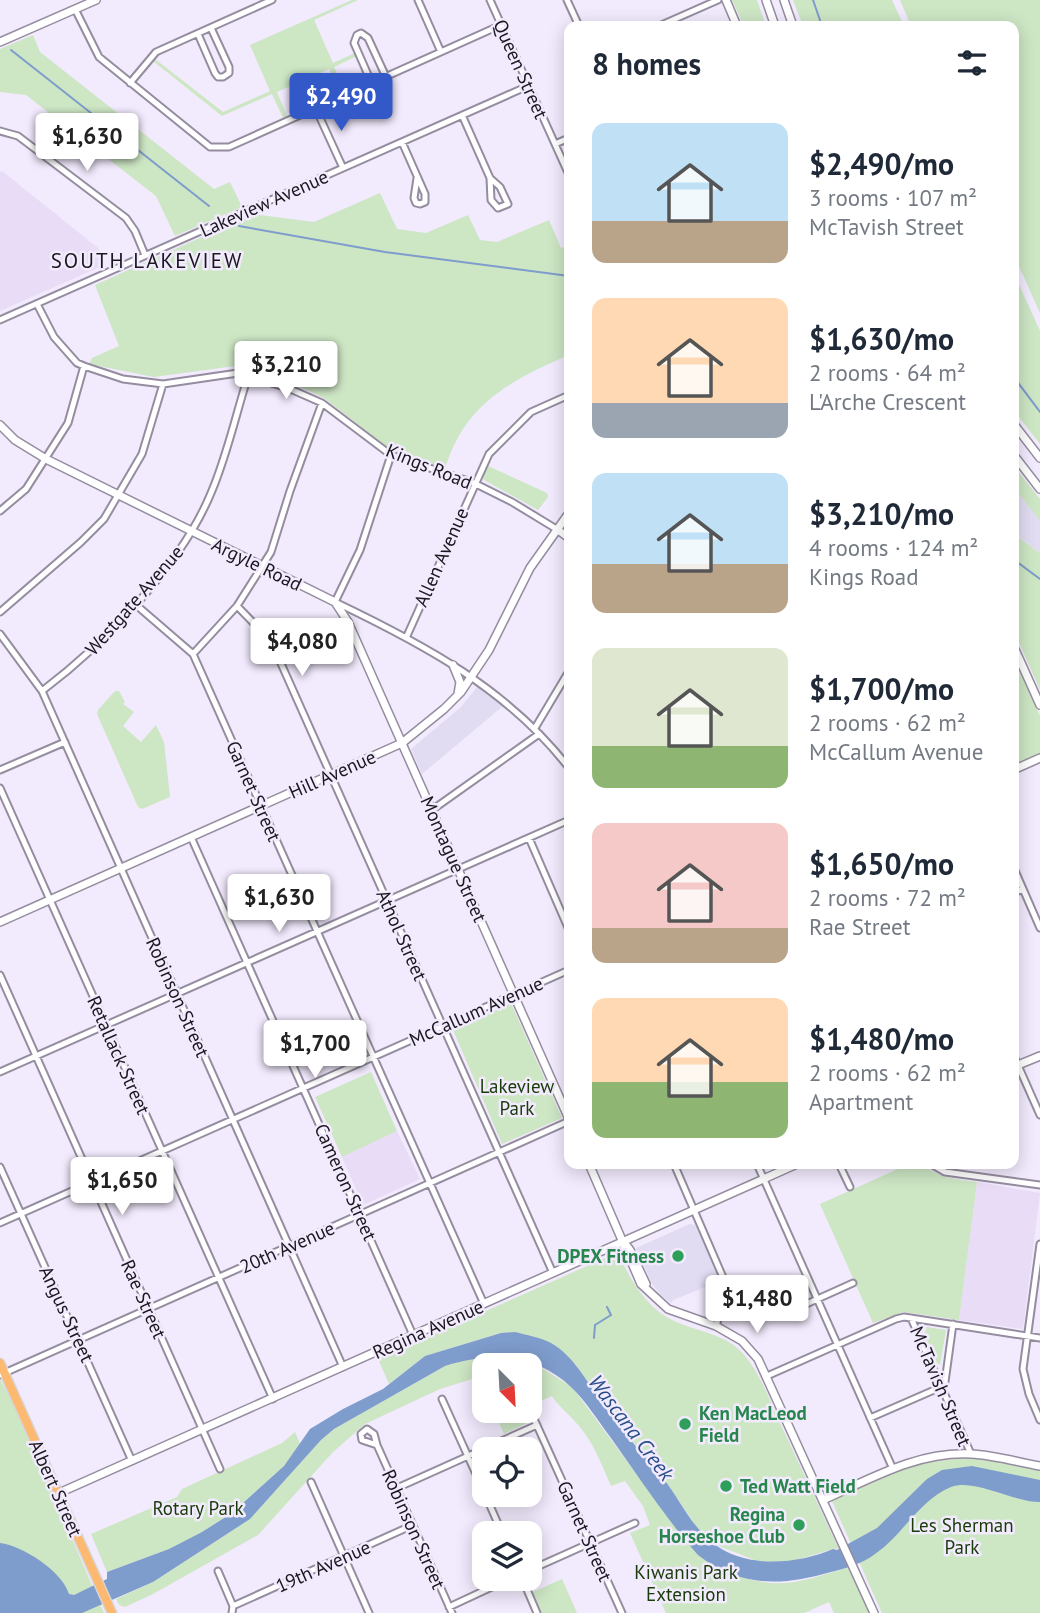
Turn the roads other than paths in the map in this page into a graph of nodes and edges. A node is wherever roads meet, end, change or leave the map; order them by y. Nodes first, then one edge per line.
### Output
1 (71, 0) edge
2 (96, 0) edge
3 (418, 0) edge
4 (490, 0) edge
5 (567, 0) edge
6 (718, 0) edge
7 (726, 0) edge
8 (766, 0) edge
9 (784, 0) edge
10 (269, 1) edge
11 (75, 9) junction
12 (577, 21) edge
13 (670, 21) edge
14 (735, 21) edge
15 (773, 21) edge
16 (791, 21) edge
17 (501, 25) junction
18 (211, 28) junction
19 (198, 34) junction
20 (1, 39) edge
21 (441, 52) junction
22 (386, 77) junction
23 (130, 83) junction
24 (372, 84) junction
25 (528, 86) junction
26 (316, 109) junction
27 (462, 115) junction
28 (0, 131) edge
29 (564, 140) edge
30 (402, 142) junction
31 (555, 144) junction
32 (564, 165) edge
33 (342, 168) junction
34 (417, 178) dead end
35 (490, 178) junction
36 (145, 255) junction
37 (37, 304) junction
38 (0, 320) edge
39 (83, 366) junction
40 (248, 376) junction
41 (163, 384) junction
42 (564, 397) edge
43 (322, 403) junction
44 (0, 425) edge
45 (1019, 431) edge
46 (391, 456) junction
47 (1040, 458) edge
48 (46, 459) junction
49 (1019, 462) edge
50 (474, 483) junction
51 (1040, 489) edge
52 (118, 494) junction
53 (0, 511) edge
54 (564, 521) edge
55 (558, 530) junction
56 (191, 532) junction
57 (564, 534) edge
58 (262, 567) junction
59 (335, 602) junction
60 (135, 604) junction
61 (237, 606) junction
62 (0, 612) edge
63 (364, 616) junction
64 (348, 622) junction
65 (0, 634) edge
66 (405, 638) junction
67 (193, 654) junction
68 (1019, 658) edge
69 (453, 665) junction
70 (472, 676) junction
71 (564, 680) edge
72 (42, 691) junction
73 (457, 696) junction
74 (1040, 705) edge
75 (537, 731) junction
76 (65, 742) junction
77 (402, 743) junction
78 (1040, 758) edge
79 (564, 762) edge
80 (1019, 767) edge
81 (0, 770) edge
82 (331, 775) junction
83 (0, 788) edge
84 (261, 806) junction
85 (432, 810) junction
86 (564, 822) edge
87 (191, 837) junction
88 (529, 838) junction
89 (121, 868) junction
90 (458, 869) junction
91 (1019, 880) edge
92 (1023, 889) junction
93 (1019, 891) edge
94 (50, 900) junction
95 (387, 900) junction
96 (564, 918) edge
97 (0, 922) edge
98 (1040, 928) edge
99 (317, 930) junction
100 (247, 962) junction
101 (564, 972) edge
102 (0, 975) edge
103 (177, 994) junction
104 (514, 995) junction
105 (106, 1026) junction
106 (443, 1026) junction
107 (1040, 1056) edge
108 (373, 1057) junction
109 (37, 1058) junction
110 (1019, 1065) edge
111 (0, 1072) edge
112 (1019, 1072) edge
113 (304, 1088) junction
114 (564, 1103) edge
115 (1040, 1115) edge
116 (233, 1119) junction
117 (564, 1122) edge
118 (161, 1151) junction
119 (499, 1152) junction
120 (0, 1167) edge
121 (591, 1169) edge
122 (676, 1169) edge
123 (759, 1169) edge
124 (786, 1169) edge
125 (841, 1169) edge
126 (940, 1169) edge
127 (764, 1179) junction
128 (92, 1182) junction
129 (430, 1183) junction
130 (1040, 1185) edge
131 (849, 1187) dead end
132 (694, 1210) junction
133 (20, 1214) junction
134 (360, 1214) junction
135 (0, 1223) edge
136 (623, 1242) junction
137 (1040, 1244) edge
138 (289, 1246) junction
139 (1039, 1262) edge
140 (553, 1273) junction
141 (218, 1278) junction
142 (853, 1283) dead end
143 (817, 1299) junction
144 (484, 1304) junction
145 (149, 1309) junction
146 (782, 1315) dead end
147 (911, 1318) junction
148 (953, 1324) junction
149 (716, 1326) junction
150 (413, 1335) junction
151 (1027, 1336) junction
152 (1040, 1338) edge
153 (79, 1340) junction
154 (839, 1344) junction
155 (0, 1363) edge
156 (343, 1367) junction
157 (2, 1374) edge
158 (767, 1376) junction
159 (941, 1387) junction
160 (273, 1399) junction
161 (442, 1399) dead end
162 (870, 1418) junction
163 (1040, 1420) edge
164 (537, 1425) joint
165 (202, 1430) junction
166 (377, 1445) dead end
167 (971, 1454) junction
168 (468, 1456) junction
169 (132, 1461) junction
170 (472, 1465) edge
171 (1040, 1466) edge
172 (220, 1469) dead end
173 (893, 1469) junction
174 (311, 1482) dead end
175 (397, 1488) junction
176 (61, 1498) junction
177 (823, 1500) junction
178 (635, 1523) dead end
179 (413, 1525) junction
180 (590, 1543) junction
181 (344, 1556) junction
182 (542, 1565) edge
183 (218, 1571) dead end
184 (486, 1591) edge
185 (528, 1591) edge
186 (450, 1610) edge
187 (234, 1611) edge
188 (112, 1613) edge
189 (369, 1613) edge
190 (537, 1613) edge
191 (622, 1613) edge
192 (874, 1613) edge

1 - 11 street
2 - 11 street
3 - 21 street
4 - 17 street, Queen Street
5 - 12 street
6 - 13 street
7 - 14 street
8 - 15 street
9 - 16 street
10 - 18 street
11 - 20 street
11 - 23 street
17 - 21 street
17 - 25 street, Queen Street
18 - 19 street
18 - 19 street
19 - 23 street
21 - 22 street
22 - 24 street
22 - 24 street
23 - 26 street
24 - 26 street
25 - 27 street, Lakeview Avenue
25 - 31 street, Queen Street
26 - 33 street
27 - 30 street, Lakeview Avenue
27 - 35 street
28 - 36 street
29 - 31 street
30 - 33 street, Lakeview Avenue
30 - 34 street
31 - 32 street, Queen Street
33 - 36 street, Lakeview Avenue
35 - 35 street
36 - 37 street, Lakeview Avenue
37 - 38 street, Lakeview Avenue
37 - 39 street, Kings Road
39 - 41 street, Kings Road
39 - 48 street
40 - 41 street, Kings Road
40 - 43 street, Kings Road
40 - 56 street, Westgate Avenue
41 - 52 street
42 - 50 street, Allen Avenue
43 - 46 street, Kings Road
43 - 58 street
44 - 48 street, Argyle Road
45 - 47 street
46 - 50 street, Kings Road
46 - 59 street
48 - 52 street, Argyle Road
48 - 53 street
49 - 51 street
50 - 55 street, Kings Road
50 - 66 street, Allen Avenue
52 - 56 street, Argyle Road
52 - 62 street
54 - 55 street, Hill Avenue
55 - 57 street, Kings Road
55 - 70 street, Hill Avenue
56 - 58 street, Argyle Road
56 - 60 street, Westgate Avenue
58 - 59 street, Argyle Road
58 - 61 street
59 - 63 street, Argyle Road
59 - 64 street, Montague Street
60 - 67 street, Garnet Street
60 - 72 street, Westgate Avenue
61 - 67 street
61 - 82 street, Athol Street
63 - 64 street
63 - 66 street, Argyle Road
64 - 77 street, Montague Street
65 - 72 street, Robinson Street
66 - 69 street, Argyle Road
67 - 84 street, Garnet Street
68 - 74 street
69 - 70 street, Argyle Road
69 - 73 street
70 - 73 street, Hill Avenue
70 - 75 street, Argyle Road
71 - 75 street
72 - 76 street, Robinson Street
73 - 77 street, Hill Avenue
75 - 79 street, Argyle Road
75 - 85 street
76 - 81 street
76 - 89 street, Robinson Street
77 - 82 street, Hill Avenue
77 - 85 street, Montague Street
78 - 80 street
82 - 84 street, Hill Avenue
82 - 95 street, Athol Street
83 - 94 street, Retallack Street
84 - 87 street, Hill Avenue
84 - 99 street, Garnet Street
85 - 90 street, Montague Street
86 - 88 street
87 - 89 street, Hill Avenue
87 - 100 street, Cameron Street
88 - 90 street
88 - 96 street
89 - 94 street, Hill Avenue
89 - 103 street, Robinson Street
90 - 95 street
90 - 104 street, Montague Street
91 - 92 street
92 - 93 street
92 - 98 street
94 - 97 street, Hill Avenue
94 - 105 street, Retallack Street
95 - 99 street
95 - 106 street, Athol Street
99 - 100 street
99 - 108 street, Garnet Street
100 - 103 street
100 - 113 street, Cameron Street
101 - 104 street, McCallum Avenue
102 - 109 street, Rae Street
103 - 105 street
103 - 116 street, Robinson Street
104 - 106 street, McCallum Avenue
104 - 114 street, Montague Street
105 - 109 street
105 - 118 street, Retallack Street
106 - 108 street, McCallum Avenue
106 - 119 street, Athol Street
107 - 110 street
108 - 113 street, McCallum Avenue
108 - 129 street, Garnet Street
109 - 111 street
109 - 128 street, Rae Street
112 - 115 street
113 - 116 street, McCallum Avenue
113 - 134 street, Cameron Street
116 - 118 street, McCallum Avenue
116 - 138 street, Robinson Street
117 - 119 street, 20th Avenue
118 - 128 street, McCallum Avenue
118 - 141 street, Retallack Street
119 - 129 street, 20th Avenue
119 - 140 street, Athol Street
120 - 133 street, Angus Street
121 - 136 street
122 - 132 street
123 - 127 street
124 - 127 street, Regina Avenue
125 - 131 street
126 - 130 street
127 - 132 street, Regina Avenue
127 - 143 street
128 - 133 street, McCallum Avenue
128 - 145 street, Rae Street
129 - 134 street, 20th Avenue
129 - 144 street, Garnet Street
132 - 136 street, Regina Avenue
132 - 149 street
133 - 135 street, McCallum Avenue
133 - 153 street, Angus Street
134 - 138 street, 20th Avenue
134 - 150 street, Cameron Street
136 - 140 street, Regina Avenue
136 - 149 street
137 - 139 street
138 - 141 street, 20th Avenue
138 - 156 street, Robinson Street
139 - 151 street
140 - 144 street, Regina Avenue
141 - 145 street, 20th Avenue
141 - 160 street, Retallack Street
142 - 143 street
143 - 146 street
143 - 154 street
144 - 150 street, Regina Avenue
145 - 153 street, 20th Avenue
145 - 165 street, Rae Street
147 - 148 street
147 - 154 street
147 - 159 street, McTavish Street
148 - 151 street
148 - 159 street
149 - 158 street
150 - 156 street, Regina Avenue
151 - 152 street
151 - 163 street
153 - 157 street, 20th Avenue
153 - 169 street, Angus Street
154 - 158 street
154 - 162 street
155 - 157 main road, Albert Street
156 - 160 street, Regina Avenue
157 - 176 main road, Albert Street
158 - 177 street
159 - 162 street
159 - 167 street, McTavish Street
160 - 165 street, Regina Avenue
161 - 168 street
162 - 173 street
164 - 168 street
164 - 180 street, Garnet Street
165 - 169 street, Regina Avenue
165 - 172 street, Rae Street
166 - 175 street, Robinson Street
167 - 171 street
167 - 173 street
168 - 170 street
168 - 175 street
169 - 176 street, Regina Avenue
173 - 177 street
174 - 181 street
175 - 179 street, Robinson Street
176 - 188 main road, Albert Street
177 - 192 street
178 - 180 street
179 - 181 street, 19th Avenue
179 - 186 street, Robinson Street
180 - 182 street
180 - 191 street, Garnet Street
181 - 187 street, 19th Avenue
181 - 189 street
183 - 187 street
184 - 186 street
185 - 190 street

